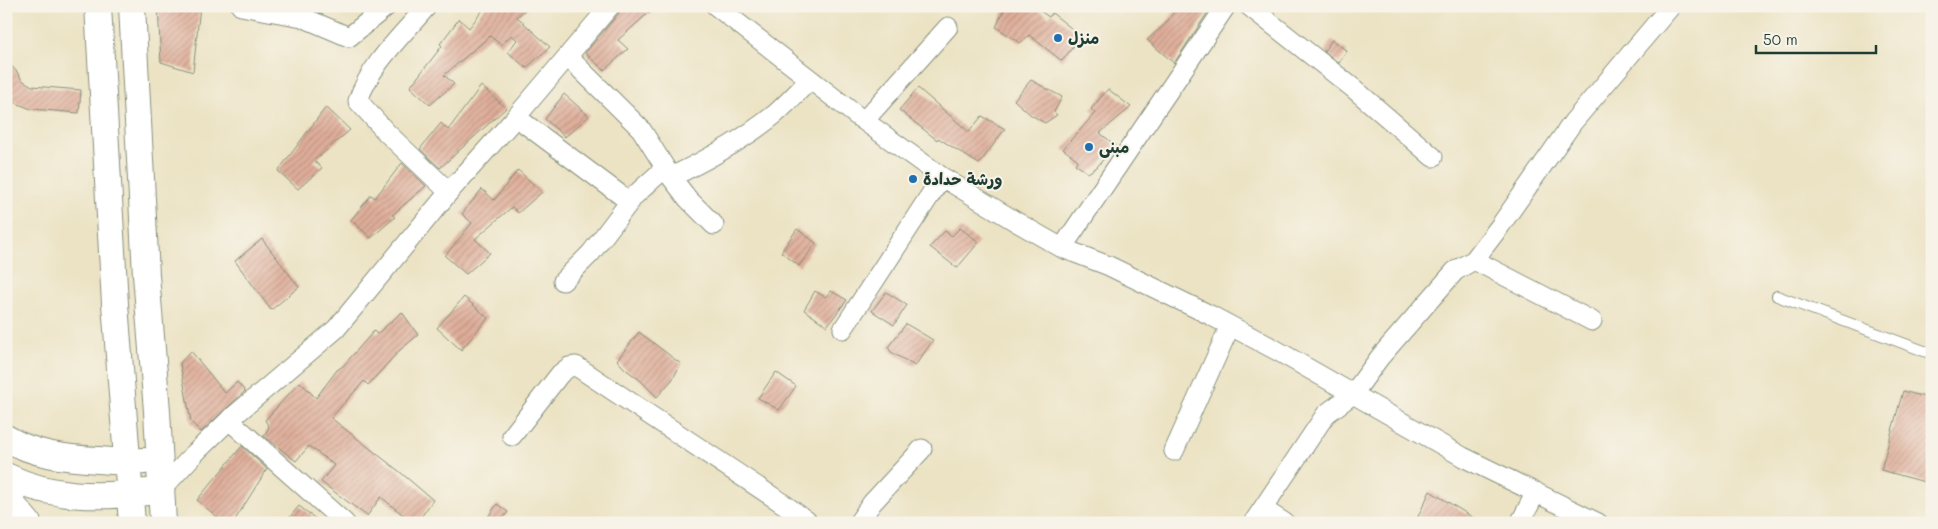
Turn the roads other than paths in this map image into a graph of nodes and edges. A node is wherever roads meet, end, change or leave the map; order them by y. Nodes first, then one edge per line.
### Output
1 (98, 6) edge
2 (132, 6) edge
3 (241, 6) edge
4 (387, 6) edge
5 (427, 6) edge
6 (610, 6) edge
7 (716, 6) edge
8 (1226, 6) edge
9 (1249, 6) edge
10 (1671, 6) edge
11 (948, 27) dead end
12 (568, 57) junction
13 (810, 80) junction
14 (516, 117) junction
15 (864, 121) junction
16 (1433, 158) dead end
17 (668, 172) junction
18 (942, 178) junction
19 (449, 192) junction
20 (630, 202) junction
21 (714, 225) dead end
22 (1062, 248) junction
23 (1474, 260) junction
24 (563, 280) dead end
25 (1777, 296) dead end
26 (1592, 320) dead end
27 (1230, 326) junction
28 (843, 329) dead end
29 (1932, 354) edge
30 (1353, 394) junction
31 (229, 420) junction
32 (512, 436) dead end
33 (6, 438) edge
34 (922, 449) dead end
35 (1174, 451) dead end
36 (195, 452) junction
37 (160, 458) junction
38 (129, 463) junction
39 (6, 476) edge
40 (161, 490) junction
41 (1536, 492) junction
42 (131, 494) junction
43 (6, 497) edge
44 (1258, 516) edge
45 (807, 522) edge
46 (28, 523) edge
47 (132, 523) edge
48 (163, 523) edge
49 (345, 523) edge
50 (858, 523) edge
51 (1285, 523) edge
52 (1520, 523) edge
53 (1598, 523) edge

1 - 38 main road
2 - 37 main road
3 - 4 street
5 - 19 street
6 - 12 street
7 - 13 street
8 - 22 street
9 - 16 street
10 - 23 street
11 - 15 street
12 - 14 street
12 - 17 street
13 - 15 street
13 - 17 street
14 - 19 street
14 - 20 street
15 - 18 street
17 - 20 street
17 - 21 street
18 - 22 street
18 - 28 street
19 - 31 street
20 - 24 street
22 - 27 street
23 - 26 street
23 - 30 street
25 - 29 lane
27 - 30 street
27 - 35 street
30 - 41 street
30 - 44 street
31 - 36 street
31 - 49 street
32 - 45 street
33 - 38 main road
34 - 50 street
36 - 37 street
36 - 40 street
37 - 38 main road
37 - 40 main road
38 - 42 main road
39 - 42 main road
40 - 42 main road
40 - 48 main road
41 - 52 street
41 - 53 street
42 - 47 main road
43 - 46 main road
44 - 51 street

